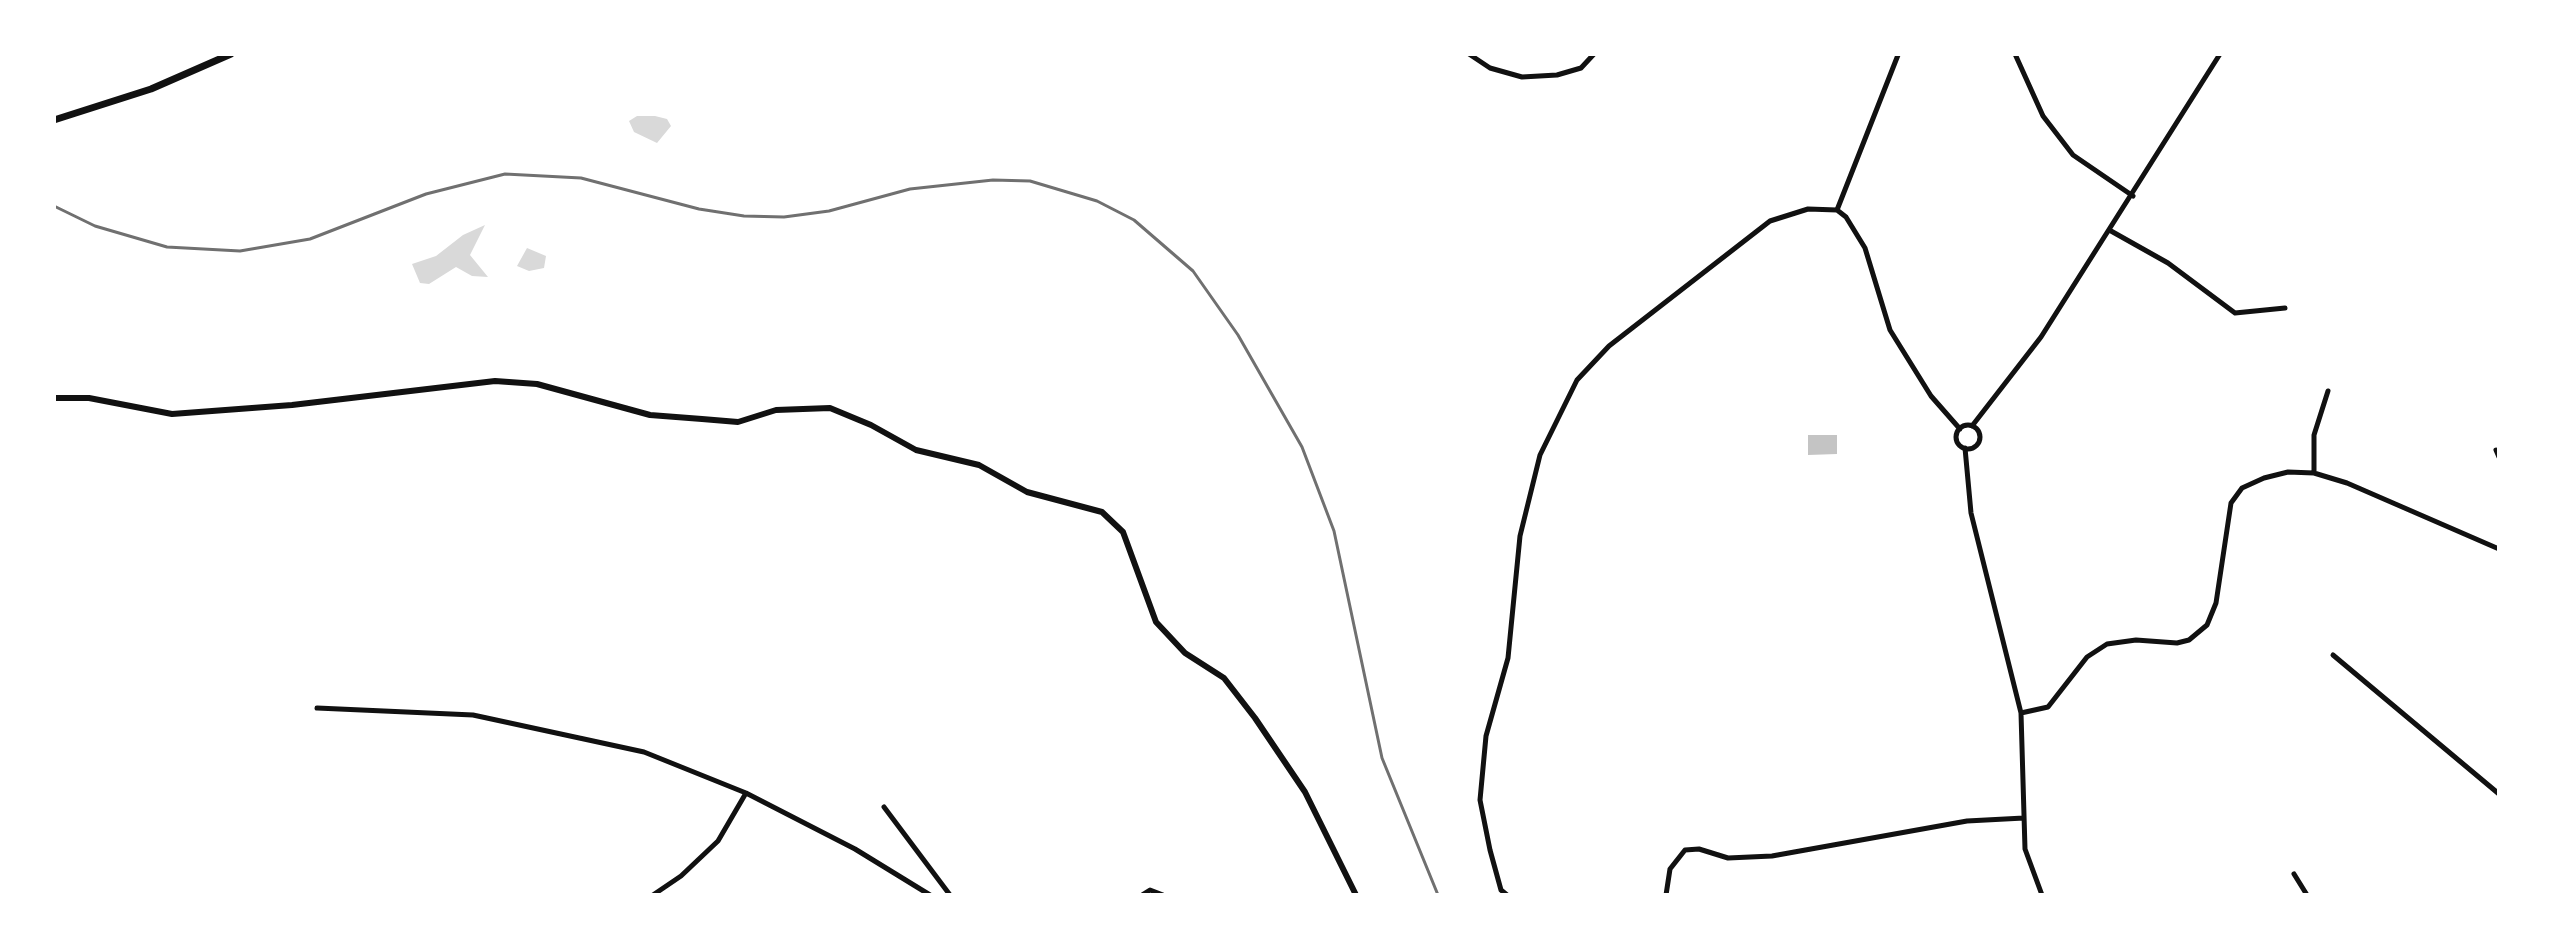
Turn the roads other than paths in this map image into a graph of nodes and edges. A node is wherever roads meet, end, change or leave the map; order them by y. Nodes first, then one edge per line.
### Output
1 (231, 54) edge
2 (1469, 54) edge
3 (1594, 54) edge
4 (2015, 54) edge
5 (2220, 54) edge
6 (1898, 55) edge
7 (54, 120) edge
8 (2133, 196) junction
9 (1837, 210) junction
10 (2111, 231) junction
11 (2285, 308) dead end
12 (2328, 391) dead end
13 (54, 398) edge
14 (1972, 426) junction
15 (1960, 429) junction
16 (1965, 448) junction
17 (2496, 450) dead end
18 (2499, 457) edge
19 (2314, 473) junction
20 (2499, 549) edge
21 (2333, 655) dead end
22 (317, 708) dead end
23 (2021, 713) junction
24 (746, 793) junction
25 (2499, 794) edge
26 (884, 807) dead end
27 (2024, 818) junction
28 (2294, 874) dead end
29 (2038, 884) junction
30 (653, 895) edge
31 (930, 895) edge
32 (950, 895) edge
33 (1142, 895) edge
34 (1163, 895) edge
35 (1356, 895) edge
36 (1507, 895) edge
37 (1666, 895) edge
38 (2042, 895) edge
39 (2049, 895) edge
40 (2307, 895) edge

1 - 7 main road
2 - 3 street
4 - 8 street
5 - 8 street
6 - 9 street
8 - 10 street
9 - 15 street
9 - 36 street
10 - 11 street
10 - 14 street
12 - 19 street
13 - 35 street
14 - 15 street
14 - 16 street
15 - 16 street
16 - 23 street
17 - 18 street
19 - 20 street
19 - 23 street
21 - 25 street
22 - 24 street
23 - 27 street
24 - 30 street
24 - 31 street
26 - 32 street
27 - 29 street
27 - 37 street
28 - 40 street
29 - 38 street
29 - 39 street
33 - 34 street

